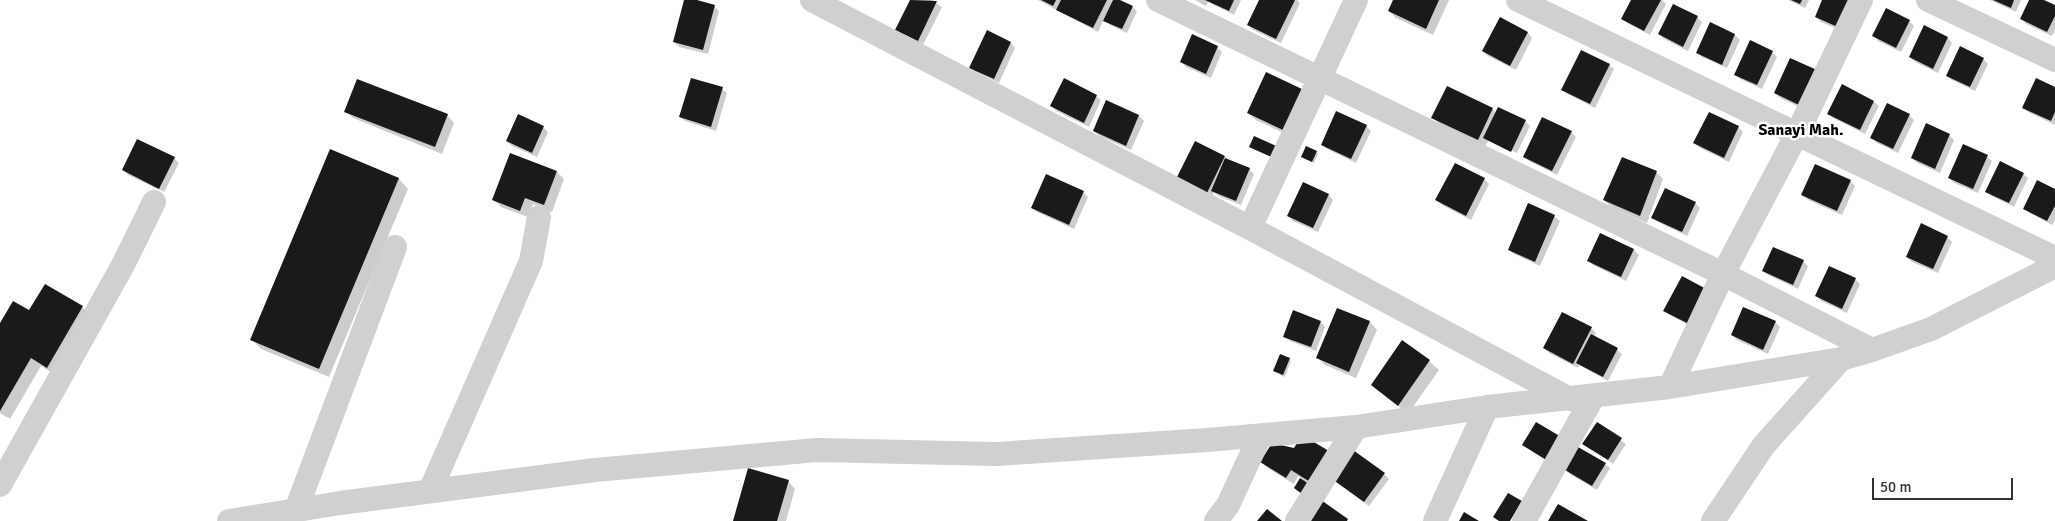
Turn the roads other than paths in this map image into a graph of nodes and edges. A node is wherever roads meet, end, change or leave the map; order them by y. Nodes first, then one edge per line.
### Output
1 (1158, 0) edge
2 (1356, 0) edge
3 (1518, 0) edge
4 (1861, 0) edge
5 (1928, 0) edge
6 (819, 2) edge
7 (2055, 60) edge
8 (1318, 80) junction
9 (1797, 134) junction
10 (154, 202) dead end
11 (539, 217) dead end
12 (1250, 228) junction
13 (395, 247) dead end
14 (2055, 258) edge
15 (2055, 266) edge
16 (1723, 274) junction
17 (1872, 350) junction
18 (1841, 359) junction
19 (1670, 387) junction
20 (1593, 397) junction
21 (1570, 399) junction
22 (1487, 408) junction
23 (1356, 427) junction
24 (1260, 436) junction
25 (0, 484) edge
26 (430, 491) junction
27 (296, 510) junction
28 (229, 521) edge
29 (1216, 521) edge
30 (1297, 521) edge
31 (1435, 521) edge
32 (1524, 521) edge
33 (1713, 521) edge

1 - 8 street
2 - 8 street
3 - 9 street
4 - 9 street
5 - 7 street
6 - 12 street
8 - 12 street
8 - 16 street
9 - 14 street
9 - 16 street
10 - 25 street
11 - 26 street
12 - 21 street
13 - 27 street
15 - 17 street
16 - 17 street
16 - 19 street
17 - 18 street
18 - 19 street
18 - 33 street
19 - 20 street
20 - 21 street
20 - 32 street
21 - 22 street
22 - 23 street
22 - 31 street
23 - 24 street
23 - 30 street
24 - 26 street
24 - 29 street
26 - 27 street
27 - 28 street

